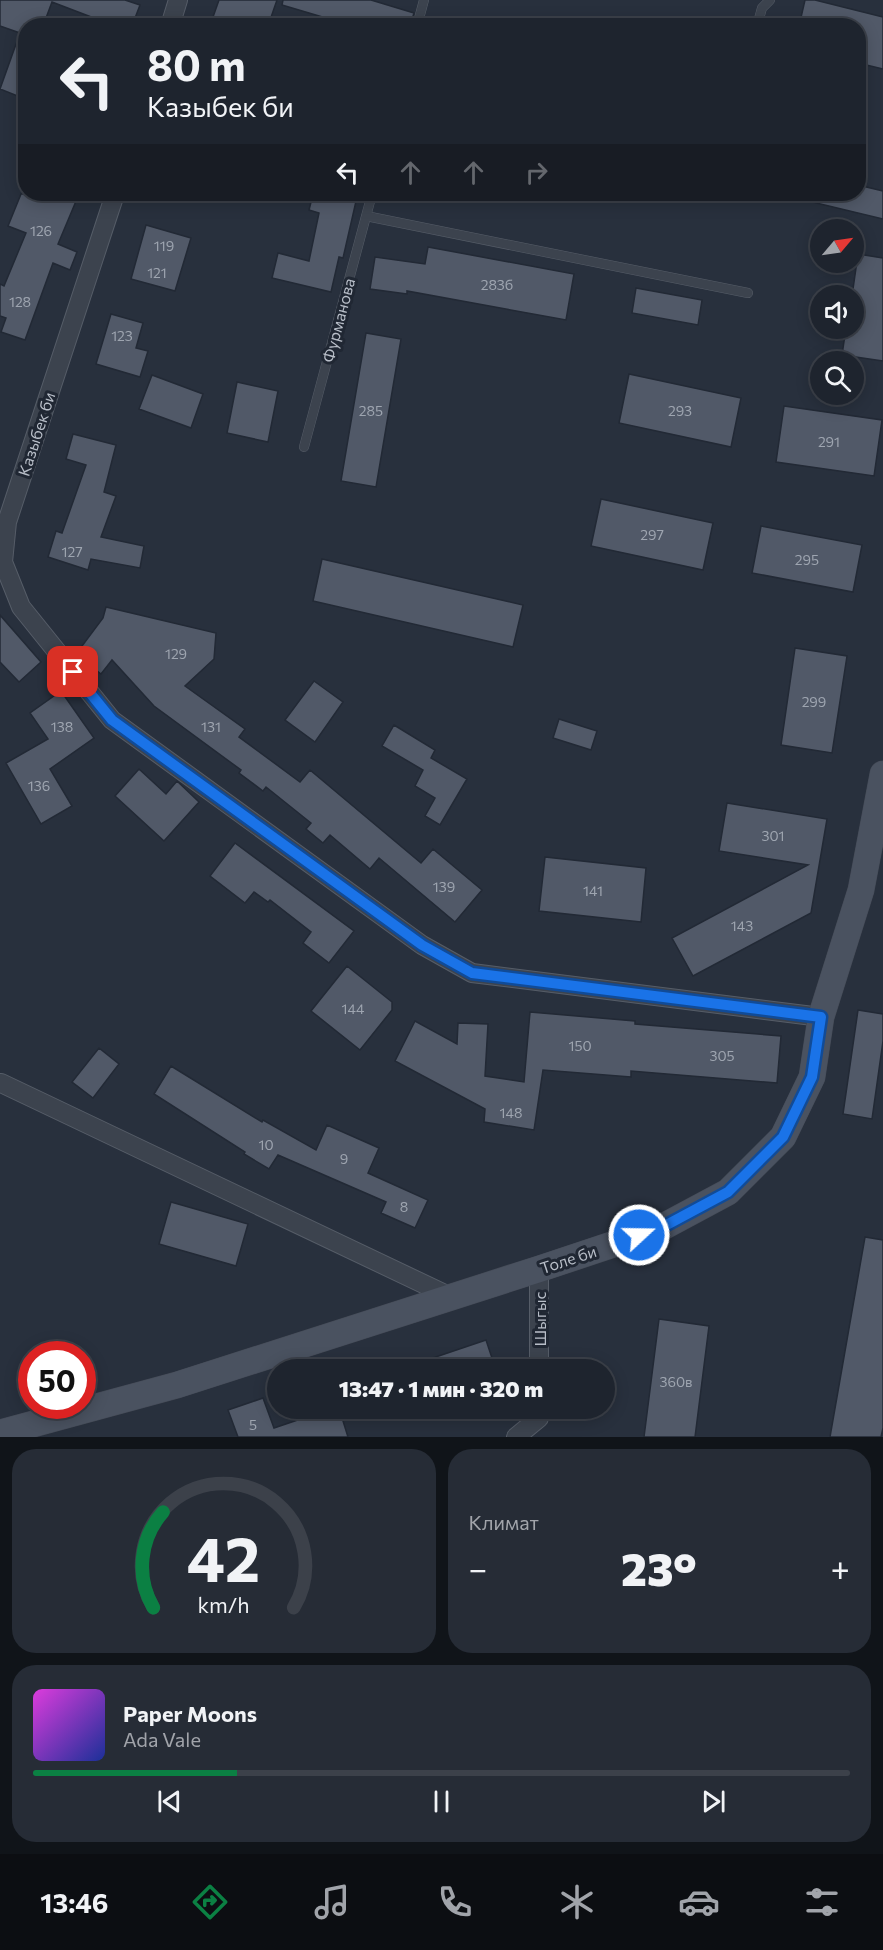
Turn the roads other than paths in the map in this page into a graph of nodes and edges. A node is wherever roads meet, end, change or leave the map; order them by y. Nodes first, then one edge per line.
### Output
1 (178, 0) edge
2 (424, 0) edge
3 (770, 0) edge
4 (172, 18) edge
5 (419, 18) edge
6 (760, 18) edge
7 (112, 201) edge
8 (370, 201) edge
9 (366, 216) junction
10 (748, 293) dead end
11 (303, 447) dead end
12 (883, 774) edge
13 (821, 1017) junction
14 (1, 1083) edge
15 (539, 1269) junction
16 (451, 1297) junction
17 (539, 1359) edge
18 (533, 1419) edge
19 (540, 1419) edge
20 (0, 1433) edge
21 (516, 1437) edge
22 (541, 1437) edge

1 - 4 street
2 - 5 lane
3 - 6 lane
7 - 13 street, Казыбек би
8 - 9 lane, Фурманова
9 - 10 lane
9 - 11 lane, Фурманова
12 - 13 main road, Толе би
13 - 15 main road, Толе би
14 - 16 street
15 - 16 main road, Толе би
15 - 17 street, Шыгыс
16 - 20 main road, Толе би
18 - 21 street
19 - 22 street

